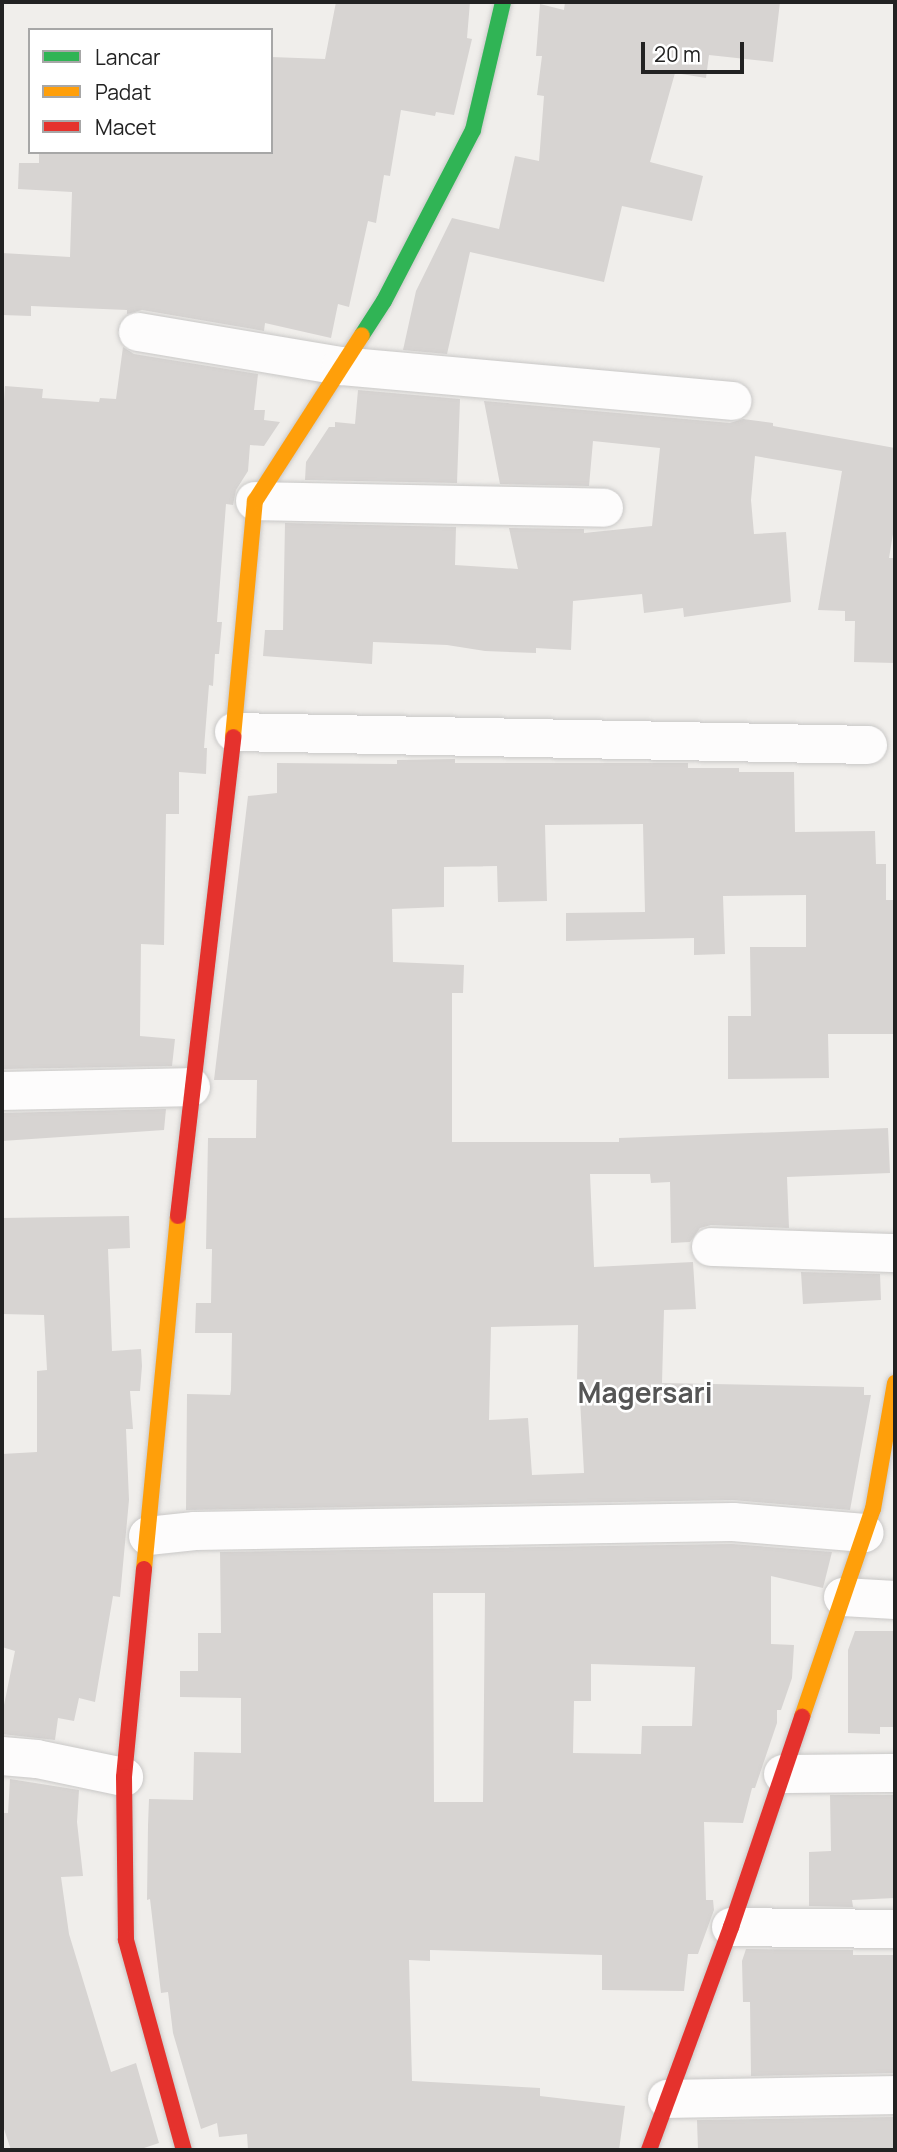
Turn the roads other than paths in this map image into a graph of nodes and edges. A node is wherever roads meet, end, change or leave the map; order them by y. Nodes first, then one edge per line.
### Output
1 (503, 2) edge
2 (138, 332) dead end
3 (341, 366) junction
4 (732, 401) dead end
5 (255, 501) junction
6 (604, 508) dead end
7 (234, 732) junction
8 (868, 745) dead end
9 (191, 1087) junction
10 (2, 1091) edge
11 (711, 1247) dead end
12 (895, 1254) edge
13 (895, 1383) edge
14 (889, 1450) edge
15 (865, 1533) junction
16 (148, 1536) junction
17 (843, 1597) junction
18 (895, 1600) edge
19 (2, 1756) edge
20 (895, 1773) edge
21 (783, 1774) junction
22 (124, 1777) junction
23 (731, 1927) junction
24 (895, 1929) edge
25 (895, 2095) edge
26 (667, 2099) junction
27 (182, 2150) edge
28 (649, 2150) edge

1 - 3 street
2 - 3 street
3 - 4 street
3 - 5 street
5 - 6 street
5 - 7 street
7 - 8 street
7 - 9 street
9 - 10 street
9 - 16 street
11 - 12 street
13 - 14 street
14 - 15 street
15 - 16 street
15 - 17 street
16 - 22 street
17 - 18 street
17 - 21 street
19 - 22 street
20 - 21 street
21 - 23 street
22 - 27 street
23 - 24 street
23 - 26 street
25 - 26 street
26 - 28 street

